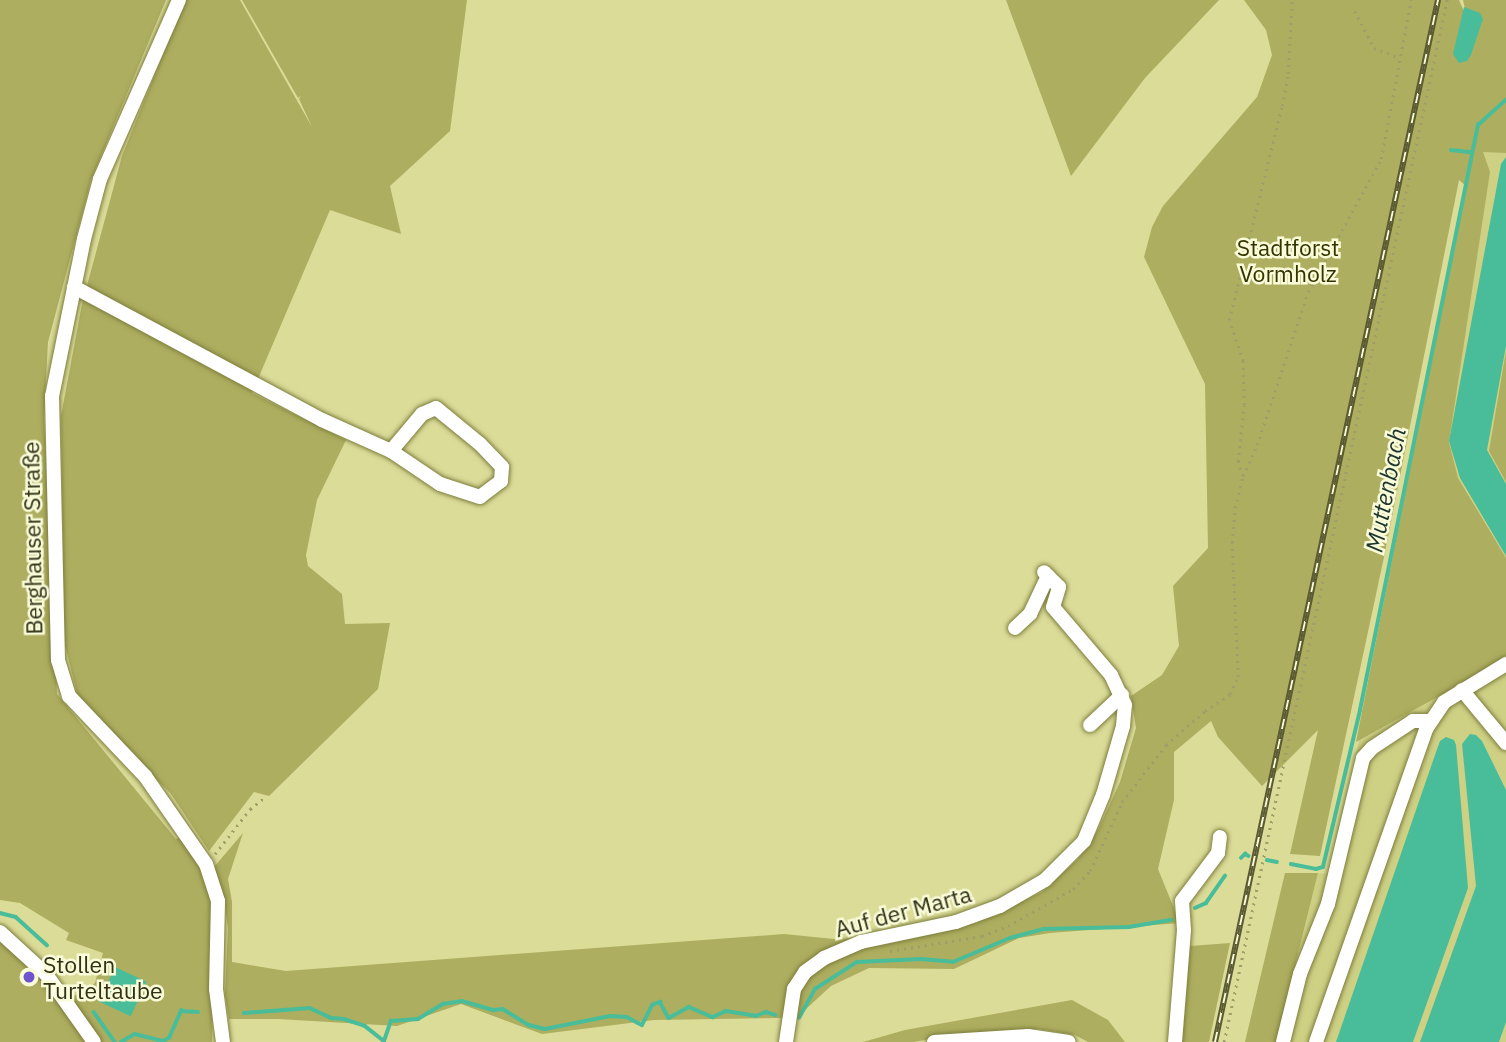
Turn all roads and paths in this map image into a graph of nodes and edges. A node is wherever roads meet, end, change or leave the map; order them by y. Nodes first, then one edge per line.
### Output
1 (179, 0) edge
2 (1292, 0) edge
3 (1411, 0) edge
4 (1447, 0) edge
5 (1355, 11) dead end
6 (1400, 58) junction
7 (1293, 275) dead end
8 (1314, 281) junction
9 (74, 287) junction
10 (1308, 292) dead end
11 (391, 451) junction
12 (1242, 476) dead end
13 (1015, 628) dead end
14 (1506, 664) edge
15 (1462, 690) junction
16 (1122, 695) junction
17 (1431, 721) junction
18 (1090, 724) dead end
19 (1506, 743) edge
20 (264, 798) dead end
21 (1220, 837) dead end
22 (206, 864) junction
23 (0, 932) edge
24 (94, 1042) edge
25 (223, 1042) edge
26 (786, 1042) edge
27 (934, 1042) edge
28 (1069, 1042) edge
29 (1175, 1042) edge
30 (1224, 1042) edge
31 (1283, 1042) edge
32 (1316, 1042) edge

1 - 9 street, Berghauser Straße
2 - 12 path
3 - 6 path
4 - 30 path
5 - 6 path
6 - 8 path
7 - 8 path
8 - 10 path
9 - 11 street
9 - 22 street, Berghauser Straße
11 - 11 street
13 - 16 street
14 - 15 street
15 - 17 street
15 - 19 street
16 - 18 street
16 - 26 street, Auf der Marta
17 - 31 street
17 - 32 street
20 - 22 path
21 - 29 street
22 - 25 street, Berghauser Straße
23 - 24 street
27 - 28 street

